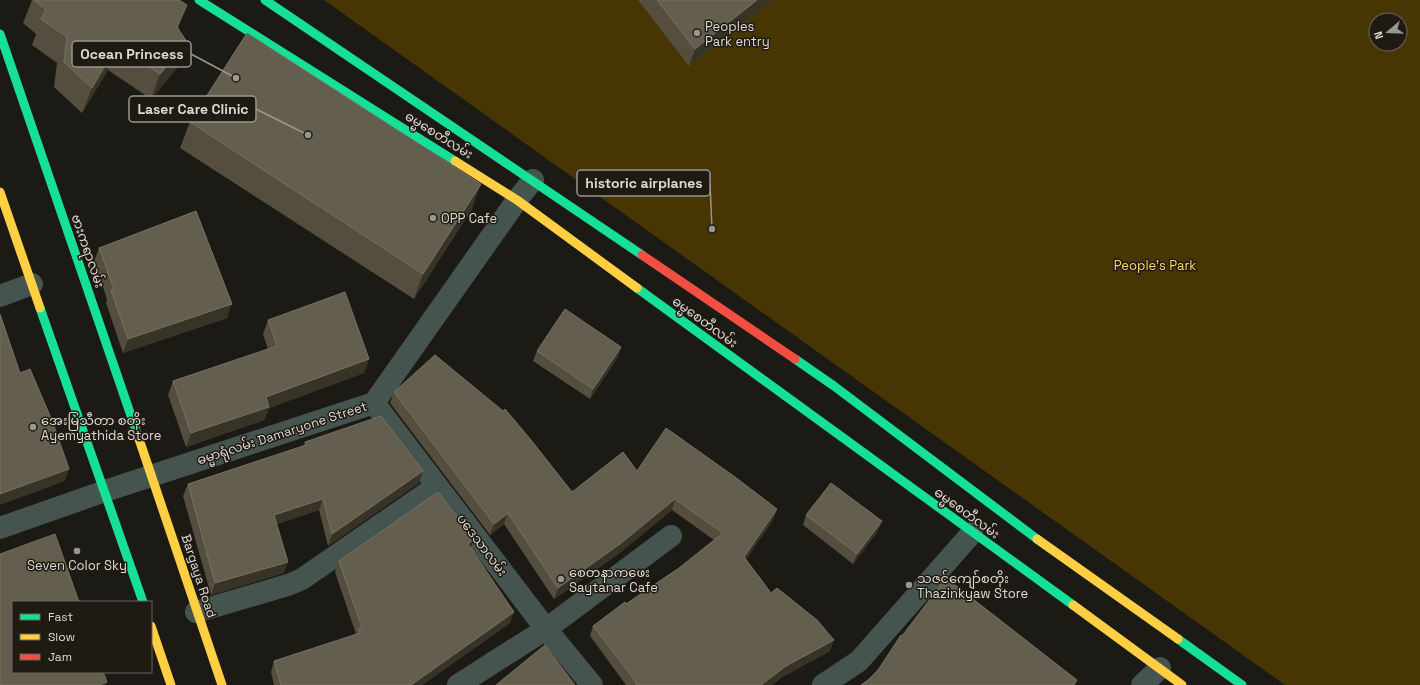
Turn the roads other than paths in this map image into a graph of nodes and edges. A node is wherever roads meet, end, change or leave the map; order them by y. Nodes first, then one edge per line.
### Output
1 (199, 0) edge
2 (265, 0) edge
3 (0, 34) edge
4 (533, 180) junction
5 (0, 192) edge
6 (517, 200) junction
7 (32, 284) junction
8 (0, 296) edge
9 (374, 403) junction
10 (152, 476) junction
11 (437, 486) junction
12 (105, 491) junction
13 (0, 528) edge
14 (972, 533) junction
15 (671, 536) dead end
16 (143, 601) edge
17 (196, 612) junction
18 (152, 629) edge
19 (546, 629) junction
20 (1160, 668) junction
21 (171, 685) edge
22 (222, 685) edge
23 (458, 685) edge
24 (592, 685) edge
25 (823, 685) edge
26 (1142, 685) edge
27 (1182, 685) edge
28 (1242, 685) edge

1 - 6 main road, ဓမ္မစေတီလမ်း
2 - 4 main road, ဓမ္မစေတီလမ်း
3 - 10 main road, ဗားကရာလမ်း
4 - 6 street, ဓမ္မာရုံလမ်း Damaryone Street
4 - 28 main road, ဓမ္မစေတီလမ်း
5 - 7 main road
6 - 9 street, ဓမ္မာရုံလမ်း Damaryone Street
6 - 14 main road, ဓမ္မစေတီလမ်း
7 - 8 street
7 - 12 main road
9 - 10 street, ဓမ္မာရုံလမ်း Damaryone Street
9 - 11 street, ပဒေသာလမ်း
10 - 12 street, ဓမ္မာရုံလမ်း Damaryone Street
10 - 17 main road, Bargaya Road
11 - 17 street
11 - 19 street, ပဒေသာလမ်း
12 - 13 street, ဓမ္မာရုံလမ်း Damaryone Street
12 - 16 main road
14 - 20 main road, ဓမ္မစေတီလမ်း
14 - 25 street
15 - 19 street
17 - 22 main road, Bargaya Road
18 - 21 main road
19 - 23 street
19 - 24 street, ပဒေသာလမ်း
20 - 26 street
20 - 27 main road, ဓမ္မစေတီလမ်း

